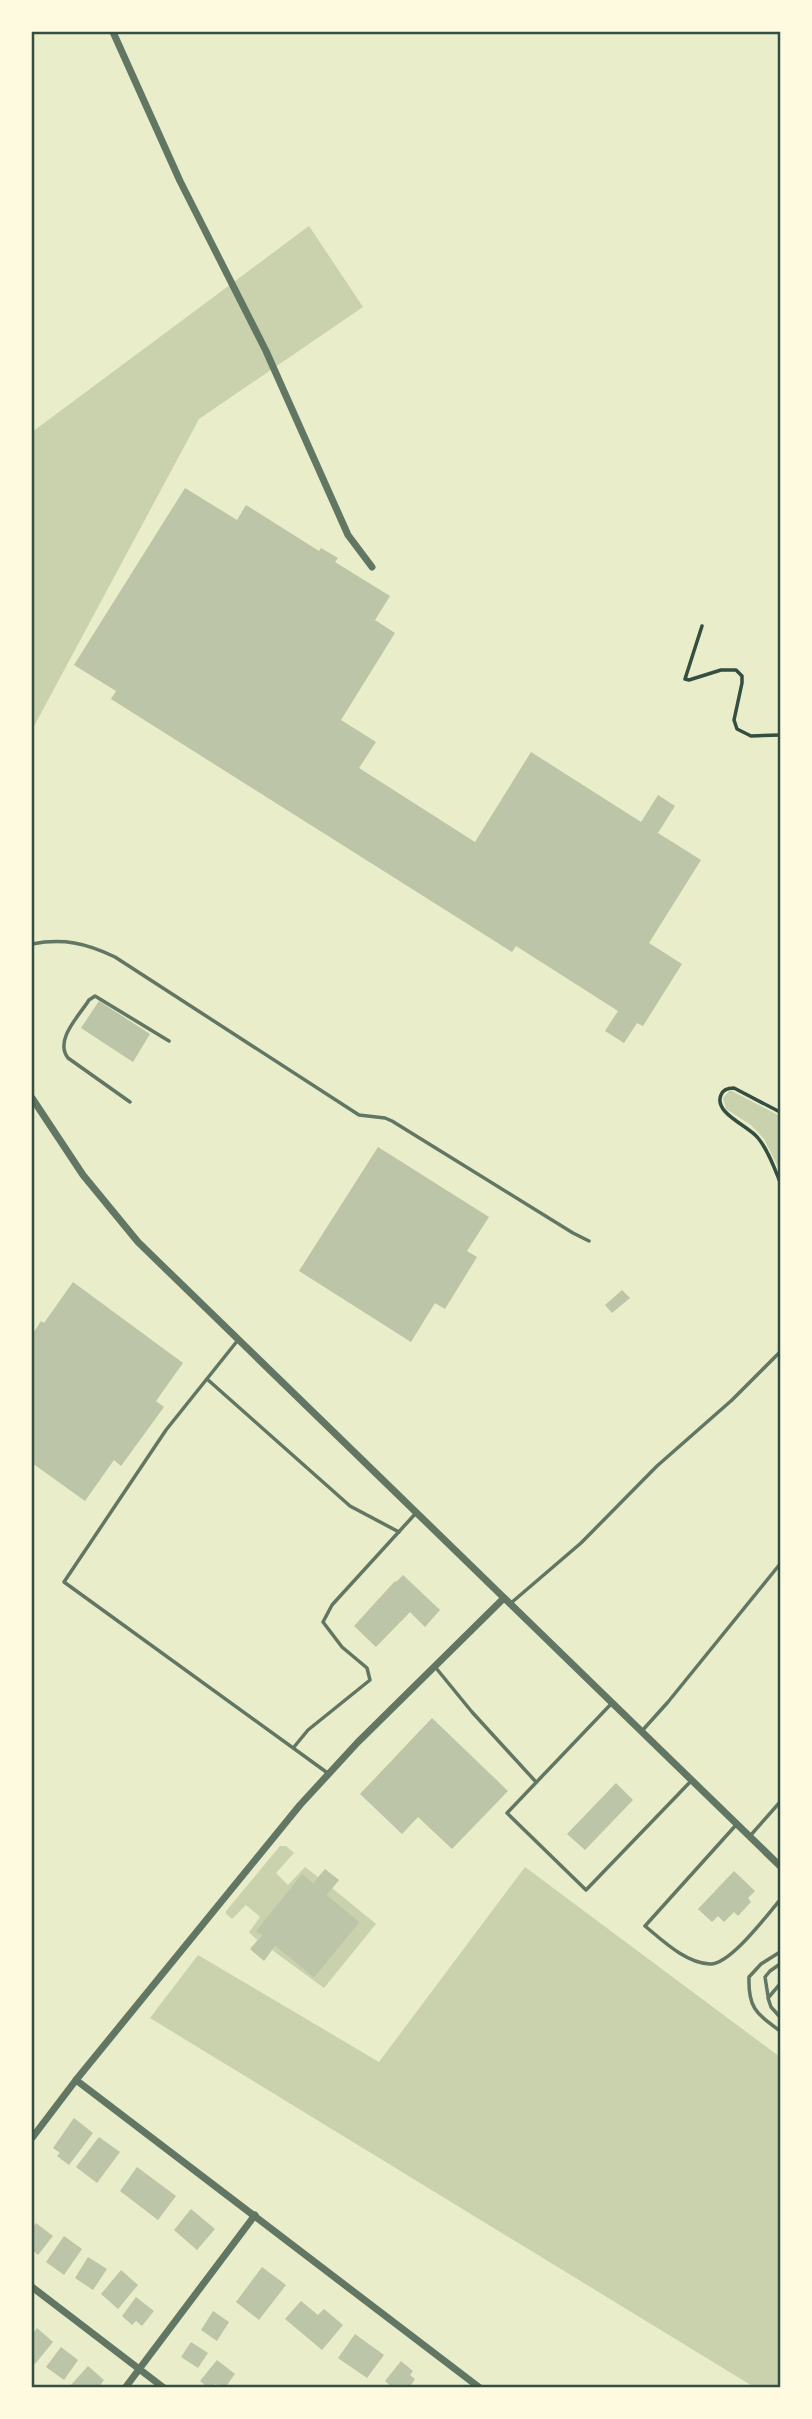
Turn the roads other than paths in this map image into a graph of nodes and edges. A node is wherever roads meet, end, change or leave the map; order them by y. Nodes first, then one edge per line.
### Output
1 (113, 32) edge
2 (372, 568) dead end
3 (32, 943) edge
4 (169, 1041) dead end
5 (32, 1098) edge
6 (130, 1102) dead end
7 (589, 1241) dead end
8 (238, 1340) junction
9 (780, 1352) edge
10 (206, 1379) junction
11 (416, 1513) junction
12 (399, 1532) junction
13 (780, 1564) edge
14 (506, 1602) junction
15 (435, 1666) junction
16 (612, 1703) junction
17 (641, 1732) junction
18 (294, 1747) junction
19 (329, 1773) junction
20 (692, 1780) junction
21 (536, 1782) junction
22 (780, 1802) edge
23 (737, 1824) junction
24 (750, 1836) junction
25 (780, 1866) edge
26 (780, 1899) edge
27 (780, 1952) edge
28 (780, 1964) edge
29 (780, 1984) edge
30 (768, 1998) junction
31 (780, 2017) edge
32 (780, 2031) edge
33 (76, 2080) junction
34 (32, 2138) edge
35 (255, 2215) junction
36 (32, 2287) edge
37 (139, 2368) junction
38 (125, 2388) edge
39 (164, 2388) edge
40 (480, 2388) edge

1 - 2 street
3 - 7 lane
4 - 6 lane
5 - 8 street
8 - 10 lane
8 - 11 street
9 - 14 lane
10 - 12 lane
10 - 18 lane
11 - 12 lane
11 - 14 street
12 - 18 lane
13 - 17 lane
14 - 15 street
14 - 16 street
15 - 19 street
15 - 21 lane
16 - 17 street
16 - 21 lane
17 - 20 street
18 - 19 lane
19 - 33 street
20 - 21 lane
20 - 23 street
22 - 24 lane
23 - 24 street
23 - 26 lane
24 - 25 street
27 - 32 lane
28 - 30 lane
29 - 30 lane
30 - 31 lane
33 - 34 street
33 - 35 street
35 - 37 street
35 - 40 street
36 - 37 street
37 - 38 street
37 - 39 street

